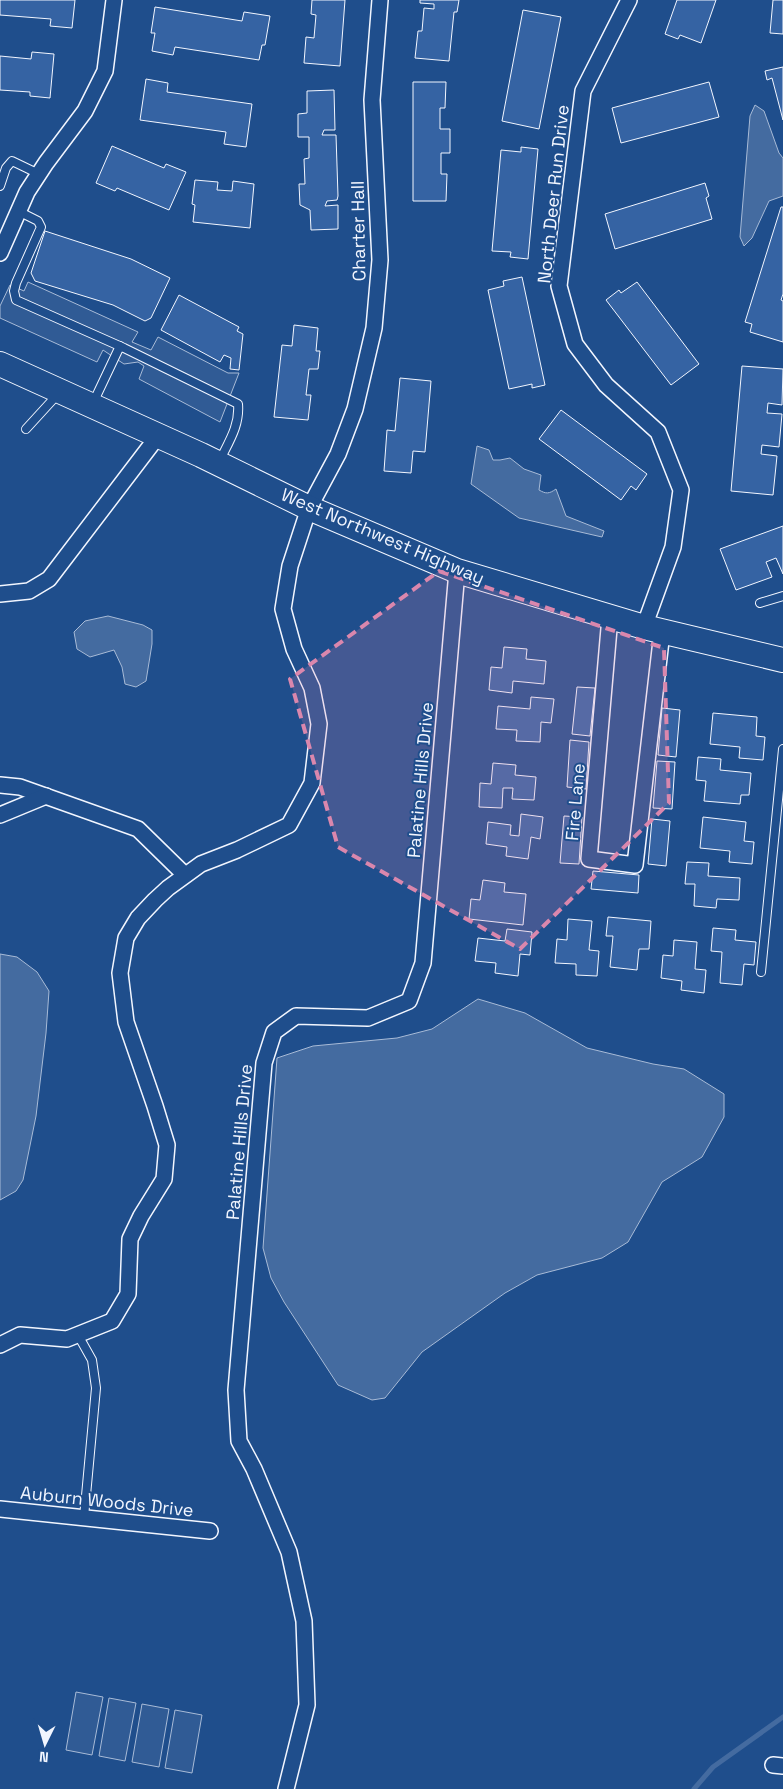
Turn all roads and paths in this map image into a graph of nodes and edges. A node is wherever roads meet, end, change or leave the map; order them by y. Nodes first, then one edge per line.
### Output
1 (114, 0) edge
2 (380, 0) edge
3 (629, 0) edge
4 (39, 174) junction
5 (0, 186) edge
6 (18, 211) junction
7 (0, 253) edge
8 (120, 346) junction
9 (0, 364) edge
10 (60, 391) junction
11 (92, 406) junction
12 (26, 429) dead end
13 (158, 436) junction
14 (218, 463) junction
15 (309, 508) junction
16 (457, 571) junction
17 (0, 594) edge
18 (783, 596) edge
19 (760, 604) dead end
20 (610, 617) junction
21 (653, 629) junction
22 (783, 660) edge
23 (783, 750) edge
24 (0, 785) edge
25 (46, 796) junction
26 (0, 816) edge
27 (185, 875) junction
28 (761, 972) dead end
29 (78, 1335) junction
30 (0, 1345) edge
31 (0, 1509) edge
32 (84, 1517) junction
33 (210, 1532) dead end
34 (286, 1789) edge

1 - 4 street
2 - 15 street, Charter Hall
3 - 21 street, North Deer Run Drive
4 - 5 lane
4 - 6 street
6 - 7 street
6 - 8 lane
8 - 11 lane
8 - 14 lane
9 - 10 main road, West Northwest Highway
10 - 11 main road, West Northwest Highway
10 - 12 lane
11 - 13 main road, West Northwest Highway
13 - 14 main road, West Northwest Highway
13 - 17 street
14 - 15 main road, West Northwest Highway
15 - 16 main road, West Northwest Highway
15 - 27 street
16 - 20 main road, West Northwest Highway
16 - 34 street, Palatine Hills Drive
18 - 19 lane
20 - 21 main road, West Northwest Highway
20 - 21 street, Fire Lane
21 - 22 main road, West Northwest Highway
23 - 28 lane
24 - 25 street
25 - 26 street
25 - 27 street
27 - 29 street
29 - 30 street
29 - 32 lane
31 - 32 street, Auburn Woods Drive
32 - 33 street, Auburn Woods Drive

